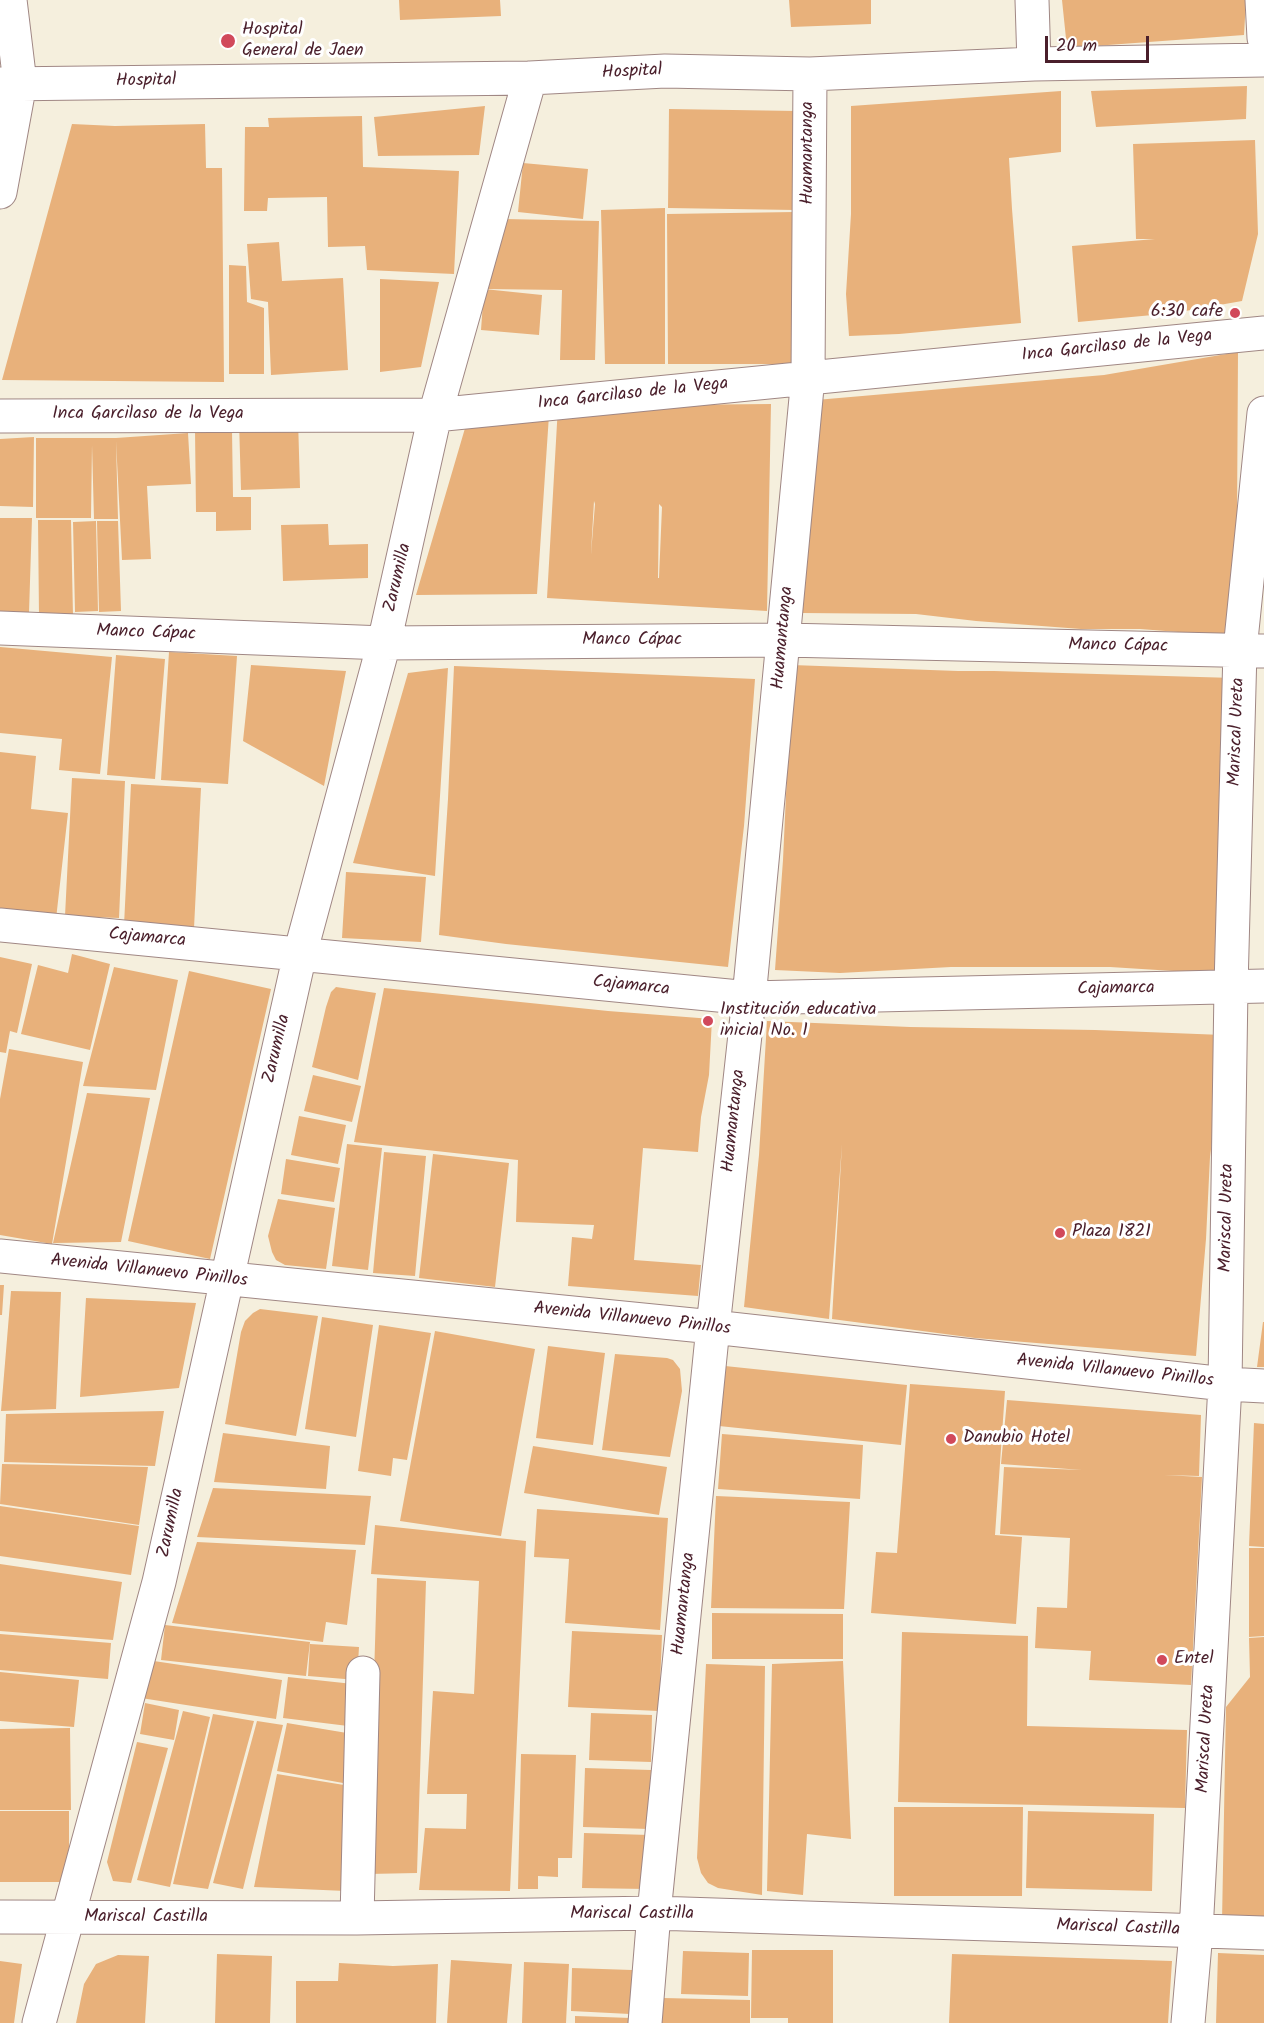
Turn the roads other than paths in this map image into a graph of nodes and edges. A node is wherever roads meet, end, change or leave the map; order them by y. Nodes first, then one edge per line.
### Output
1 (10, 0) edge
2 (1032, 0) edge
3 (1262, 0) edge
4 (1264, 38) edge
5 (1264, 60) edge
6 (1034, 64) junction
7 (810, 74) junction
8 (530, 78) junction
9 (10, 84) edge
10 (0, 192) edge
11 (1264, 333) edge
12 (808, 377) junction
13 (1264, 412) edge
14 (435, 415) junction
15 (0, 416) edge
16 (0, 628) edge
17 (784, 640) junction
18 (384, 643) junction
19 (1252, 650) edge
20 (0, 925) edge
21 (300, 954) junction
22 (1264, 986) edge
23 (1231, 987) junction
24 (749, 998) junction
25 (0, 1256) edge
26 (225, 1280) junction
27 (713, 1327) junction
28 (1225, 1384) junction
29 (1264, 1386) edge
30 (363, 1673) dead end
31 (654, 1913) junction
32 (0, 1917) edge
33 (66, 1918) junction
34 (357, 1918) junction
35 (1197, 1932) junction
36 (1264, 1933) edge
37 (39, 2023) edge
38 (645, 2023) edge
39 (1188, 2023) edge

1 - 9 street
2 - 6 street
3 - 4 street
5 - 6 street, Hospital
6 - 7 street, Hospital
7 - 8 street, Hospital
7 - 12 street, Huamantanga
8 - 9 street, Hospital
8 - 14 street, Zarumilla
9 - 10 street
11 - 12 street, Inca Garcilaso de la Vega
12 - 14 street, Inca Garcilaso de la Vega
12 - 17 street, Huamantanga
13 - 19 street, Mariscal Ureta
14 - 15 street, Inca Garcilaso de la Vega
14 - 18 street, Zarumilla
16 - 18 street, Manco Cápac
17 - 18 street, Manco Cápac
17 - 19 street, Manco Cápac
17 - 24 street, Huamantanga
18 - 21 street, Zarumilla
19 - 23 street, Mariscal Ureta
20 - 21 street, Cajamarca
21 - 24 street, Cajamarca
21 - 26 street, Zarumilla
22 - 23 street, Cajamarca
23 - 24 street, Cajamarca
23 - 28 street, Mariscal Ureta
24 - 27 street, Huamantanga
25 - 26 street, Avenida Villanuevo Pinillos
26 - 27 street, Avenida Villanuevo Pinillos
26 - 33 street, Zarumilla
27 - 28 street, Avenida Villanuevo Pinillos
27 - 31 street, Huamantanga
28 - 29 street, Avenida Villanuevo Pinillos
28 - 35 street, Mariscal Ureta
30 - 34 street
31 - 34 street, Mariscal Castilla
31 - 35 street, Mariscal Castilla
31 - 38 street, Huamantanga
32 - 33 street, Mariscal Castilla
33 - 34 street, Mariscal Castilla
33 - 37 street, Zarumilla
35 - 36 street, Mariscal Castilla
35 - 39 street, Mariscal Ureta

